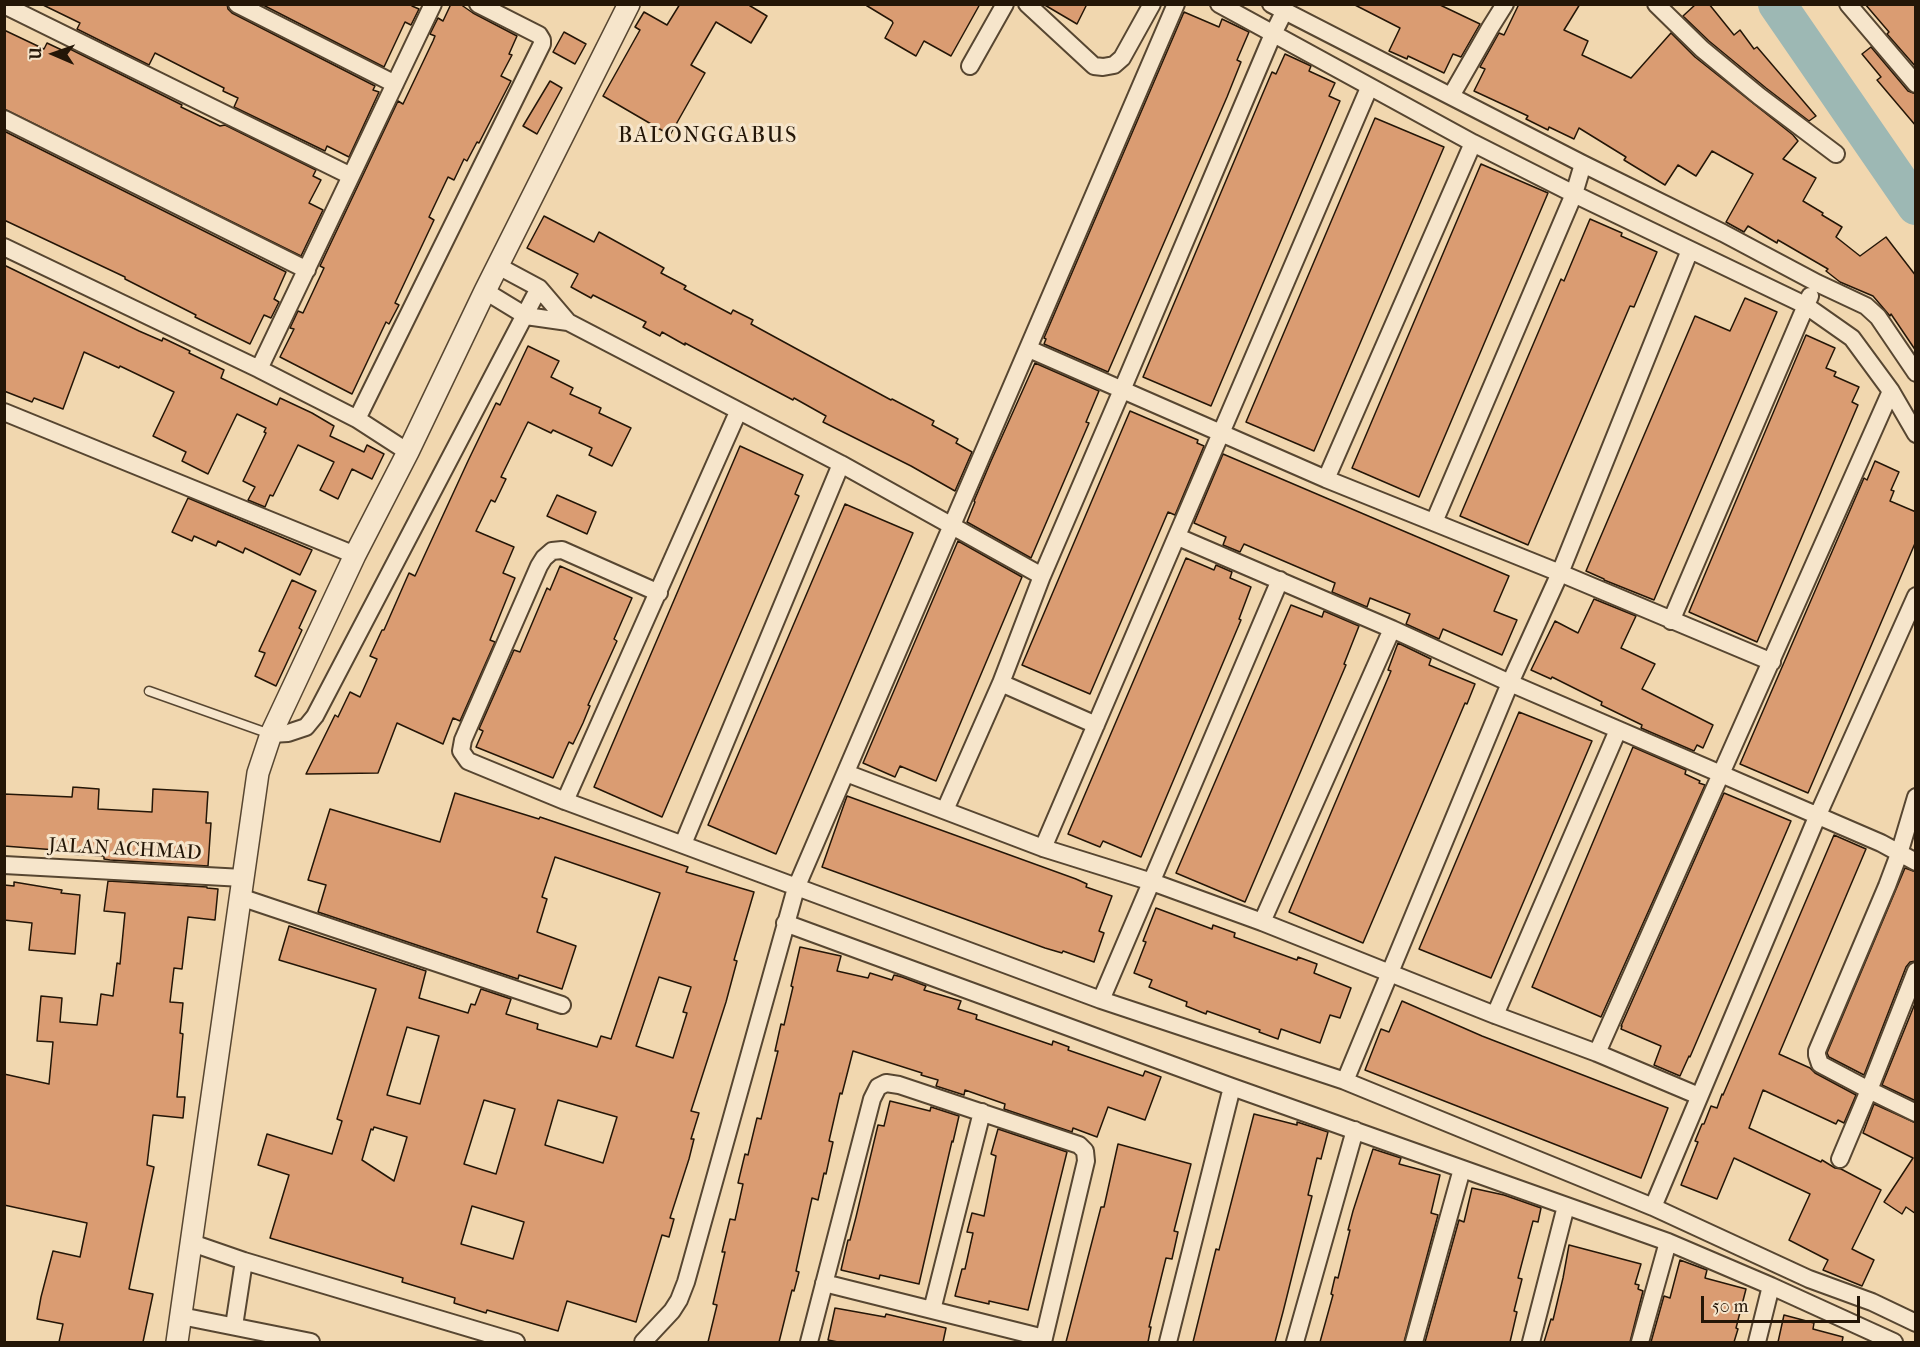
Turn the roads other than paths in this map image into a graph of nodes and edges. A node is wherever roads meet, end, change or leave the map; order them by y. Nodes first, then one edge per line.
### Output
1 (237, 4) edge
2 (433, 4) edge
3 (478, 4) edge
4 (629, 4) edge
5 (1005, 4) edge
6 (1027, 4) edge
7 (1152, 4) edge
8 (1176, 4) edge
9 (1219, 4) edge
10 (1505, 4) edge
11 (1656, 4) edge
12 (1848, 4) edge
13 (4, 5) edge
14 (1278, 8) edge
15 (1273, 34) junction
16 (970, 66) dead end
17 (395, 84) junction
18 (1916, 84) edge
19 (1370, 88) junction
20 (1451, 96) junction
21 (4, 119) edge
22 (1473, 143) junction
23 (1836, 154) dead end
24 (1583, 164) junction
25 (351, 176) junction
26 (1574, 194) junction
27 (4, 247) edge
28 (1690, 250) junction
29 (498, 266) junction
30 (307, 270) junction
31 (1817, 283) junction
32 (539, 288) junction
33 (485, 291) junction
34 (1805, 305) junction
35 (526, 316) junction
36 (568, 322) junction
37 (1029, 349) junction
38 (259, 369) junction
39 (1916, 373) edge
40 (1122, 390) junction
41 (1891, 390) junction
42 (4, 412) edge
43 (738, 412) junction
44 (357, 419) junction
45 (1221, 434) junction
46 (1916, 434) edge
47 (408, 452) junction
48 (841, 464) junction
49 (1326, 479) junction
50 (1434, 522) junction
51 (951, 526) junction
52 (1178, 537) junction
53 (355, 555) junction
54 (1560, 573) junction
55 (1042, 576) junction
56 (1280, 580) junction
57 (659, 593) junction
58 (1916, 596) edge
59 (1671, 621) junction
60 (1392, 629) junction
61 (1772, 662) junction
62 (1001, 683) junction
63 (1510, 683) junction
64 (149, 691) dead end
65 (1096, 725) junction
66 (1618, 730) junction
67 (271, 734) junction
68 (846, 773) junction
69 (1722, 774) junction
70 (1916, 797) edge
71 (565, 801) junction
72 (945, 810) junction
73 (1817, 816) junction
74 (683, 844) junction
75 (1043, 848) junction
76 (1899, 854) junction
77 (1916, 862) edge
78 (4, 865) edge
79 (1152, 882) junction
80 (242, 887) junction
81 (796, 888) junction
82 (1262, 922) junction
83 (785, 923) junction
84 (1916, 971) edge
85 (1390, 974) junction
86 (1101, 1000) junction
87 (562, 1005) dead end
88 (1495, 1015) junction
89 (1597, 1053) junction
90 (1345, 1081) junction
91 (1232, 1088) junction
92 (1869, 1090) junction
93 (1699, 1096) junction
94 (982, 1112) junction
95 (1916, 1113) edge
96 (1355, 1130) junction
97 (1840, 1159) dead end
98 (1462, 1169) junction
99 (1566, 1206) junction
100 (1653, 1207) junction
101 (1668, 1242) junction
102 (192, 1243) junction
103 (244, 1261) junction
104 (824, 1282) junction
105 (1772, 1286) junction
106 (932, 1310) junction
107 (181, 1316) junction
108 (1916, 1323) edge
109 (234, 1326) junction
110 (1044, 1340) edge
111 (1886, 1341) edge
112 (177, 1342) edge
113 (311, 1342) edge
114 (516, 1342) edge
115 (643, 1342) edge
116 (809, 1342) edge
117 (1168, 1342) edge
118 (1295, 1342) edge
119 (1414, 1342) edge
120 (1531, 1342) edge
121 (1640, 1342) edge
122 (1756, 1342) edge

1 - 17 street
2 - 17 street
3 - 44 street
4 - 29 street
5 - 16 street
6 - 7 street
8 - 37 street
9 - 15 street
10 - 20 street
11 - 23 street
12 - 18 street
13 - 25 street
14 - 15 street
14 - 20 street
15 - 19 street
15 - 40 street
17 - 25 street
19 - 22 street
19 - 45 street
20 - 24 street
21 - 30 street
22 - 26 street
22 - 49 street
24 - 26 street
24 - 31 street
25 - 30 street
26 - 28 street
26 - 50 street
27 - 38 street
28 - 34 street
28 - 54 street
29 - 32 street
29 - 33 street
30 - 38 street
31 - 34 street
31 - 39 street
32 - 35 street
32 - 36 street
33 - 35 street
33 - 47 street
34 - 41 street
34 - 59 street
35 - 36 street
35 - 67 street
36 - 43 street
37 - 40 street
37 - 51 street
38 - 44 street
40 - 45 street
40 - 55 street
41 - 46 street
41 - 61 street
42 - 53 street
43 - 48 street
43 - 57 street
44 - 47 street
45 - 49 street
45 - 52 street
47 - 53 street
48 - 51 street
48 - 74 street
49 - 50 street
50 - 54 street
51 - 55 street
51 - 68 street
52 - 56 street
52 - 65 street
53 - 67 street
54 - 59 street
54 - 63 street
55 - 62 street
56 - 60 street
56 - 79 street
57 - 71 street
57 - 71 street
58 - 73 street
59 - 61 street
60 - 63 street
60 - 82 street
61 - 69 street
62 - 65 street
62 - 72 street
63 - 66 street
63 - 85 street
64 - 67 lane
65 - 75 street
66 - 69 street
66 - 88 street
67 - 80 street
68 - 72 street
68 - 81 street
69 - 73 street
69 - 89 street
70 - 76 street
71 - 74 street
72 - 75 street
73 - 76 street
73 - 93 street
74 - 81 street
75 - 79 street
76 - 77 street
76 - 92 street
78 - 80 street, JALAN ACHMAD
79 - 82 street
79 - 86 street
80 - 87 street, JALAN ACHMAD
80 - 102 street
81 - 83 street
81 - 86 street
82 - 85 street
83 - 91 street
83 - 115 street
84 - 92 street
85 - 88 street
85 - 90 street
86 - 90 street
88 - 89 street
89 - 93 street
90 - 100 street
91 - 96 street
91 - 117 street
92 - 95 street
92 - 97 street
93 - 100 street
94 - 104 street
94 - 106 street
94 - 110 street
96 - 98 street
96 - 118 street
98 - 99 street
98 - 119 street
99 - 101 street
99 - 120 street
100 - 108 street
101 - 105 street
101 - 121 street
102 - 103 street
102 - 107 street
103 - 109 street
103 - 114 street
104 - 106 street
104 - 116 street
105 - 111 street
105 - 122 street
106 - 110 street
107 - 109 street
107 - 112 street
109 - 113 street

